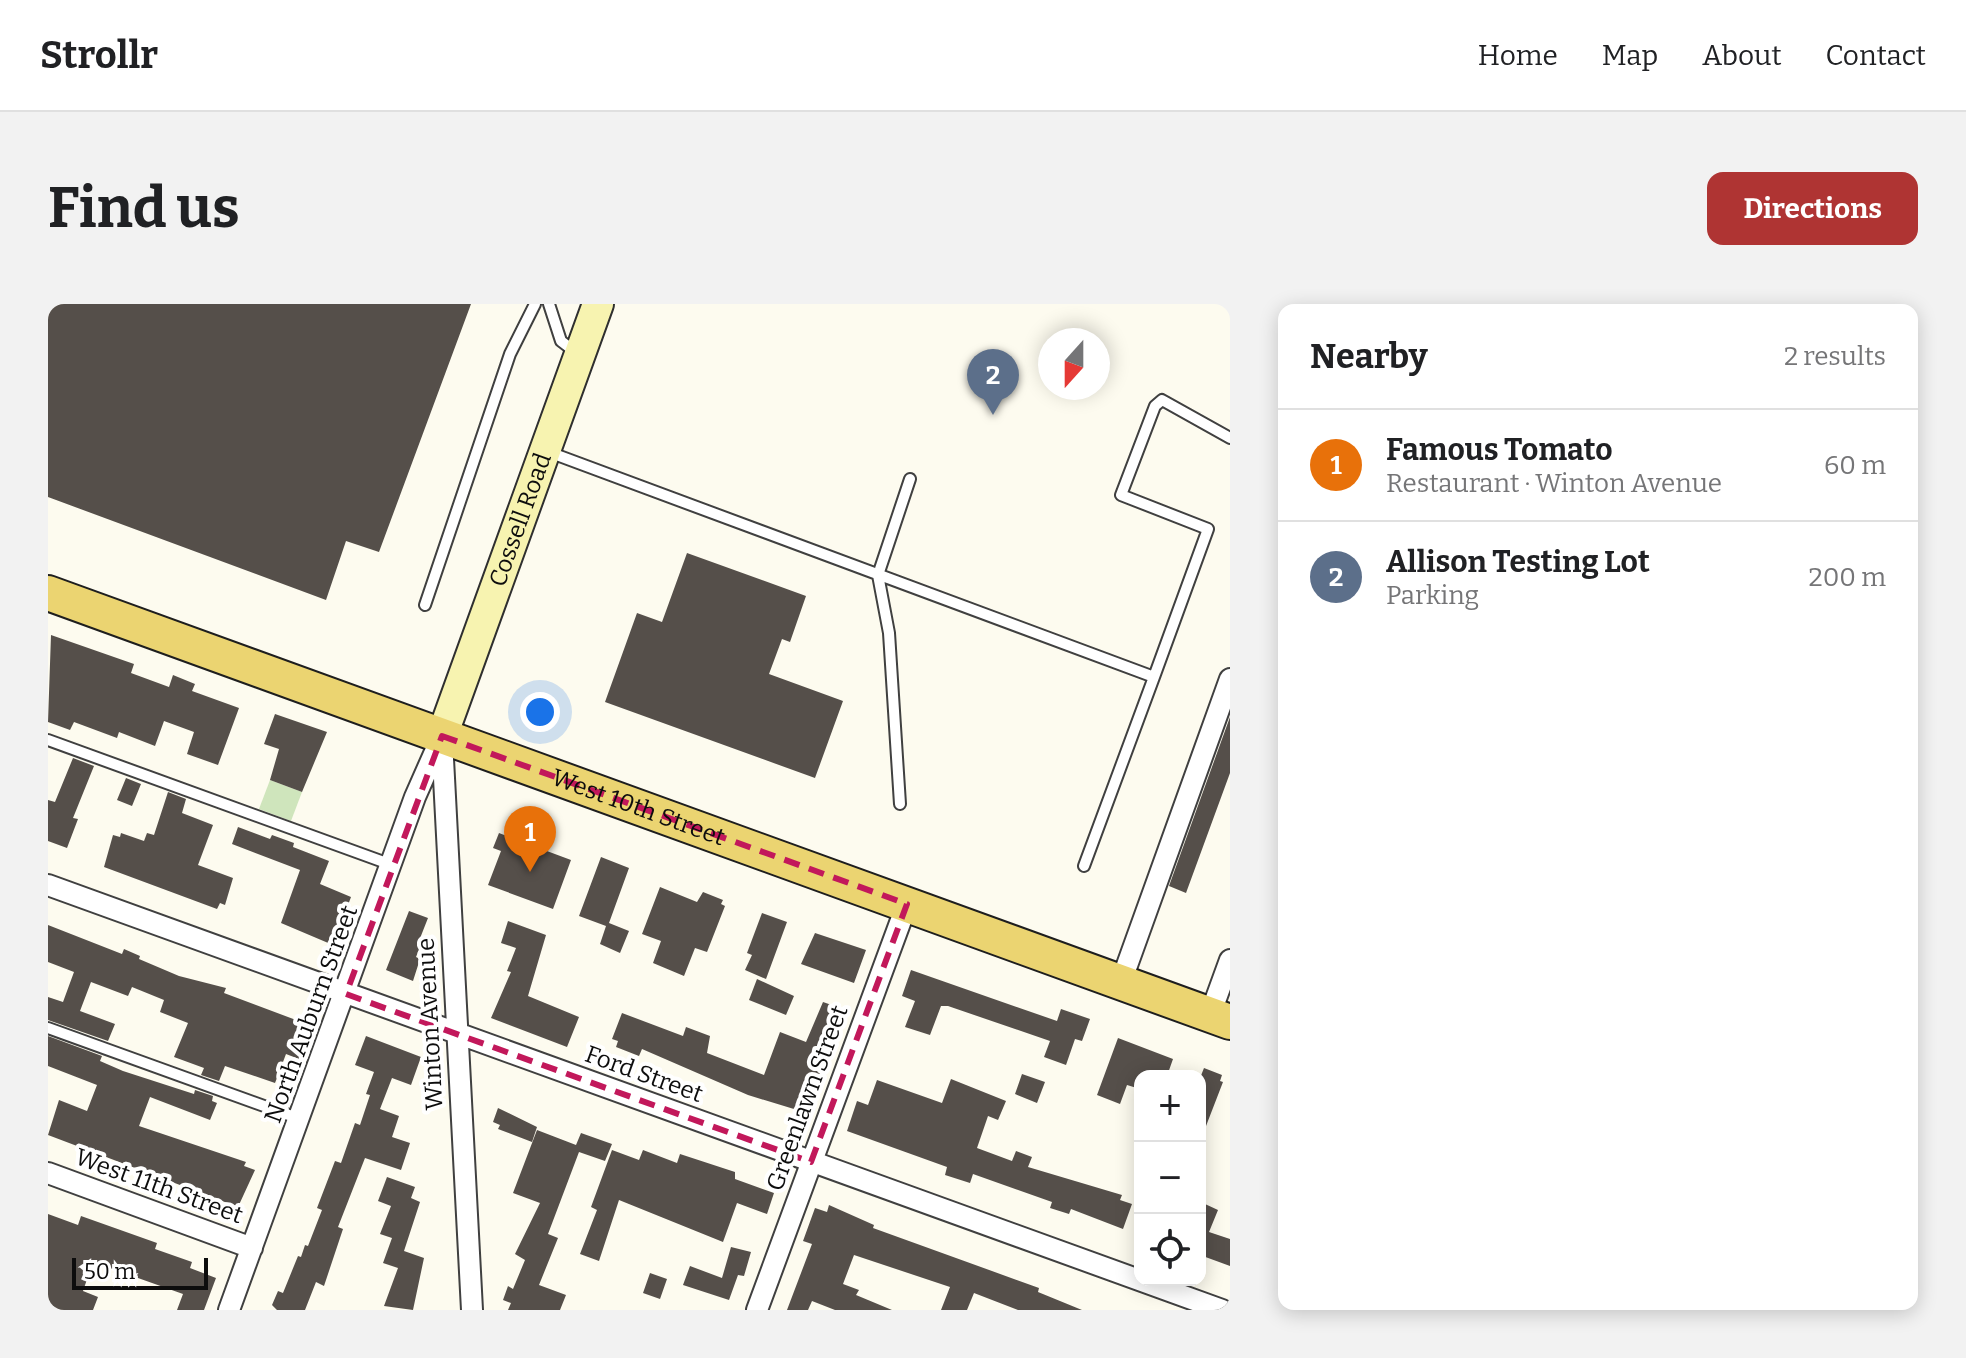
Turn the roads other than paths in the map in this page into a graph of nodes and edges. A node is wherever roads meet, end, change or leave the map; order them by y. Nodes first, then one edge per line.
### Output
1 (535, 304) edge
2 (549, 304) edge
3 (598, 304) edge
4 (579, 355) junction
5 (1230, 438) edge
6 (545, 450) junction
7 (910, 479) dead end
8 (878, 575) junction
9 (48, 593) edge
10 (425, 605) dead end
11 (1154, 677) junction
12 (1230, 679) edge
13 (442, 736) junction
14 (48, 740) edge
15 (900, 804) dead end
16 (393, 865) junction
17 (1084, 866) dead end
18 (48, 885) edge
19 (907, 904) junction
20 (1230, 960) edge
21 (1121, 982) junction
22 (346, 994) junction
23 (1220, 1018) edge
24 (48, 1028) edge
25 (456, 1034) junction
26 (300, 1119) junction
27 (811, 1162) junction
28 (48, 1173) edge
29 (252, 1248) junction
30 (229, 1310) edge
31 (472, 1310) edge
32 (757, 1310) edge
33 (1222, 1310) edge

1 - 10 lane
2 - 4 lane
3 - 4 main road, Cossell Road
4 - 6 main road, Cossell Road
5 - 11 lane
6 - 8 lane
6 - 13 main road, Cossell Road
7 - 8 lane
8 - 11 lane
8 - 15 lane
9 - 13 main road, West 10th Street
11 - 17 lane
12 - 21 street
13 - 16 street, North Auburn Street
13 - 19 main road, West 10th Street
13 - 25 street, Winton Avenue
14 - 16 lane
16 - 22 street, North Auburn Street
18 - 22 street, Ford Street
19 - 21 main road, West 10th Street
19 - 27 street, Greenlawn Street
20 - 23 street
21 - 23 main road, West 10th Street
22 - 25 street, Ford Street
22 - 26 street, North Auburn Street
24 - 26 lane
25 - 27 street, Ford Street
25 - 31 street, Winton Avenue
26 - 29 street, North Auburn Street
27 - 32 street, Greenlawn Street
27 - 33 street, Ford Street
28 - 29 street, West 11th Street
29 - 30 street, North Auburn Street

